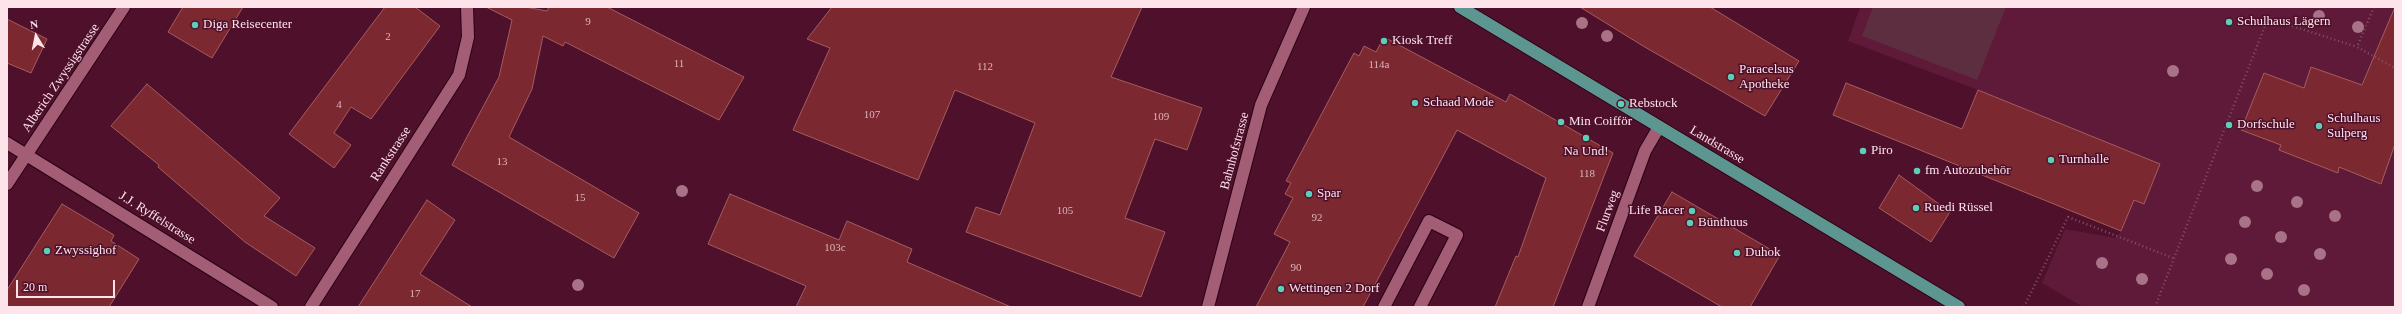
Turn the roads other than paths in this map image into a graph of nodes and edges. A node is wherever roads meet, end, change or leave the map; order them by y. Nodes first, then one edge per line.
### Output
1 (124, 7) edge
2 (466, 7) edge
3 (1304, 7) edge
4 (1460, 7) edge
5 (1659, 127) junction
6 (7, 143) edge
7 (27, 155) junction
8 (7, 184) edge
9 (272, 307) edge
10 (311, 307) edge
11 (1208, 307) edge
12 (1384, 307) edge
13 (1420, 307) edge
14 (1588, 307) edge
15 (1959, 307) edge

1 - 7 street, Alberich Zwyssigstrasse
2 - 10 street, Rankstrasse
3 - 11 street, Bahnhofstrasse
4 - 5 main road, Landstrasse
5 - 14 street, Flurweg
5 - 15 main road, Landstrasse
6 - 7 street, J.J. Ryffelstrasse
7 - 8 street, Alberich Zwyssigstrasse
7 - 9 street, J.J. Ryffelstrasse
12 - 13 street

